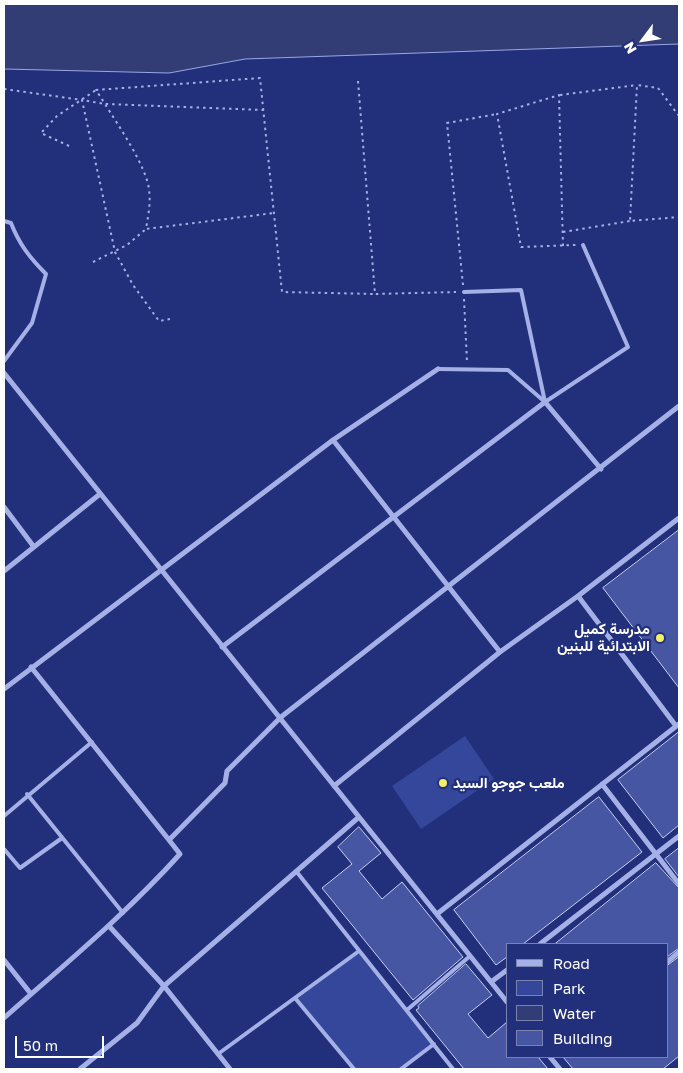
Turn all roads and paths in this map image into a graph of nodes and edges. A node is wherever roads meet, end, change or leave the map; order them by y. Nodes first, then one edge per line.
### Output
1 (358, 81) dead end
2 (637, 85) junction
3 (4, 89) edge
4 (96, 90) junction
5 (559, 95) junction
6 (82, 100) junction
7 (105, 104) junction
8 (264, 110) junction
9 (497, 114) junction
10 (679, 116) edge
11 (69, 146) dead end
12 (274, 213) junction
13 (679, 217) edge
14 (4, 220) edge
15 (630, 221) junction
16 (146, 229) junction
17 (562, 232) junction
18 (583, 245) joint
19 (563, 246) junction
20 (115, 252) junction
21 (93, 262) dead end
22 (464, 292) junction
23 (375, 294) junction
24 (170, 319) dead end
25 (4, 361) edge
26 (438, 368) joint
27 (467, 369) junction
28 (4, 373) edge
29 (544, 402) junction
30 (679, 406) edge
31 (333, 440) junction
32 (601, 469) junction
33 (100, 494) junction
34 (4, 507) edge
35 (392, 518) junction
36 (679, 518) edge
37 (34, 546) junction
38 (161, 570) junction
39 (4, 571) edge
40 (449, 587) junction
41 (578, 596) junction
42 (222, 647) junction
43 (500, 652) junction
44 (31, 667) junction
45 (4, 689) edge
46 (281, 717) junction
47 (678, 725) edge
48 (92, 742) junction
49 (602, 784) junction
50 (334, 786) junction
51 (27, 794) junction
52 (4, 816) edge
53 (358, 817) junction
54 (679, 836) edge
55 (62, 838) junction
56 (169, 840) junction
57 (4, 850) edge
58 (656, 854) junction
59 (296, 872) junction
60 (679, 884) edge
61 (123, 913) junction
62 (437, 914) junction
63 (109, 926) junction
64 (541, 943) edge
65 (359, 951) junction
66 (679, 952) edge
67 (470, 956) junction
68 (4, 960) edge
69 (668, 961) edge
70 (506, 971) edge
71 (491, 982) junction
72 (164, 986) junction
73 (31, 994) junction
74 (295, 998) junction
75 (506, 1001) edge
76 (407, 1010) junction
77 (4, 1018) edge
78 (434, 1044) junction
79 (218, 1054) junction
80 (551, 1058) edge
81 (80, 1069) edge
82 (230, 1069) edge
83 (354, 1069) edge
84 (401, 1069) edge
85 (453, 1069) edge
86 (560, 1069) edge

1 - 23 path
2 - 5 path
2 - 10 path
2 - 15 path
3 - 6 path
4 - 6 path
4 - 7 path
4 - 8 path
5 - 9 path
5 - 17 path
6 - 7 path
6 - 11 path
6 - 20 path
7 - 8 path
7 - 16 path
8 - 12 path
9 - 19 path
9 - 22 path
12 - 16 path
12 - 23 path
13 - 15 path
14 - 25 lane
15 - 17 path
16 - 20 path
17 - 19 path
18 - 19 path
18 - 29 lane
20 - 21 path
20 - 24 path
22 - 23 path
22 - 27 path
22 - 29 lane
26 - 27 lane
26 - 31 street
27 - 29 lane
28 - 33 street
29 - 32 street
29 - 35 street
30 - 32 street
31 - 35 street
31 - 38 street
32 - 40 street
33 - 37 street
33 - 38 street
34 - 37 street
35 - 40 street
35 - 42 street
36 - 41 street
37 - 39 street
38 - 42 street
38 - 44 street
40 - 43 street
40 - 46 street
41 - 43 street
41 - 47 street
42 - 46 street
43 - 50 street
44 - 45 street
44 - 48 street
46 - 50 street
46 - 56 street
47 - 49 street
48 - 51 lane
48 - 56 street
49 - 58 street
49 - 62 street
50 - 53 street
51 - 52 lane
51 - 55 lane
53 - 59 street
53 - 62 street
54 - 58 street
55 - 57 lane
55 - 61 lane
56 - 61 street
58 - 60 street
58 - 64 street
59 - 65 lane
59 - 72 street
61 - 63 street
62 - 67 street
63 - 72 street
63 - 73 street
65 - 74 lane
65 - 76 lane
66 - 69 street
67 - 71 street
67 - 76 lane
68 - 73 street
70 - 71 street
71 - 75 street
72 - 79 street
72 - 81 street
73 - 77 street
74 - 79 lane
74 - 83 lane
76 - 78 lane
78 - 84 lane
78 - 85 lane
79 - 82 street
80 - 86 street

